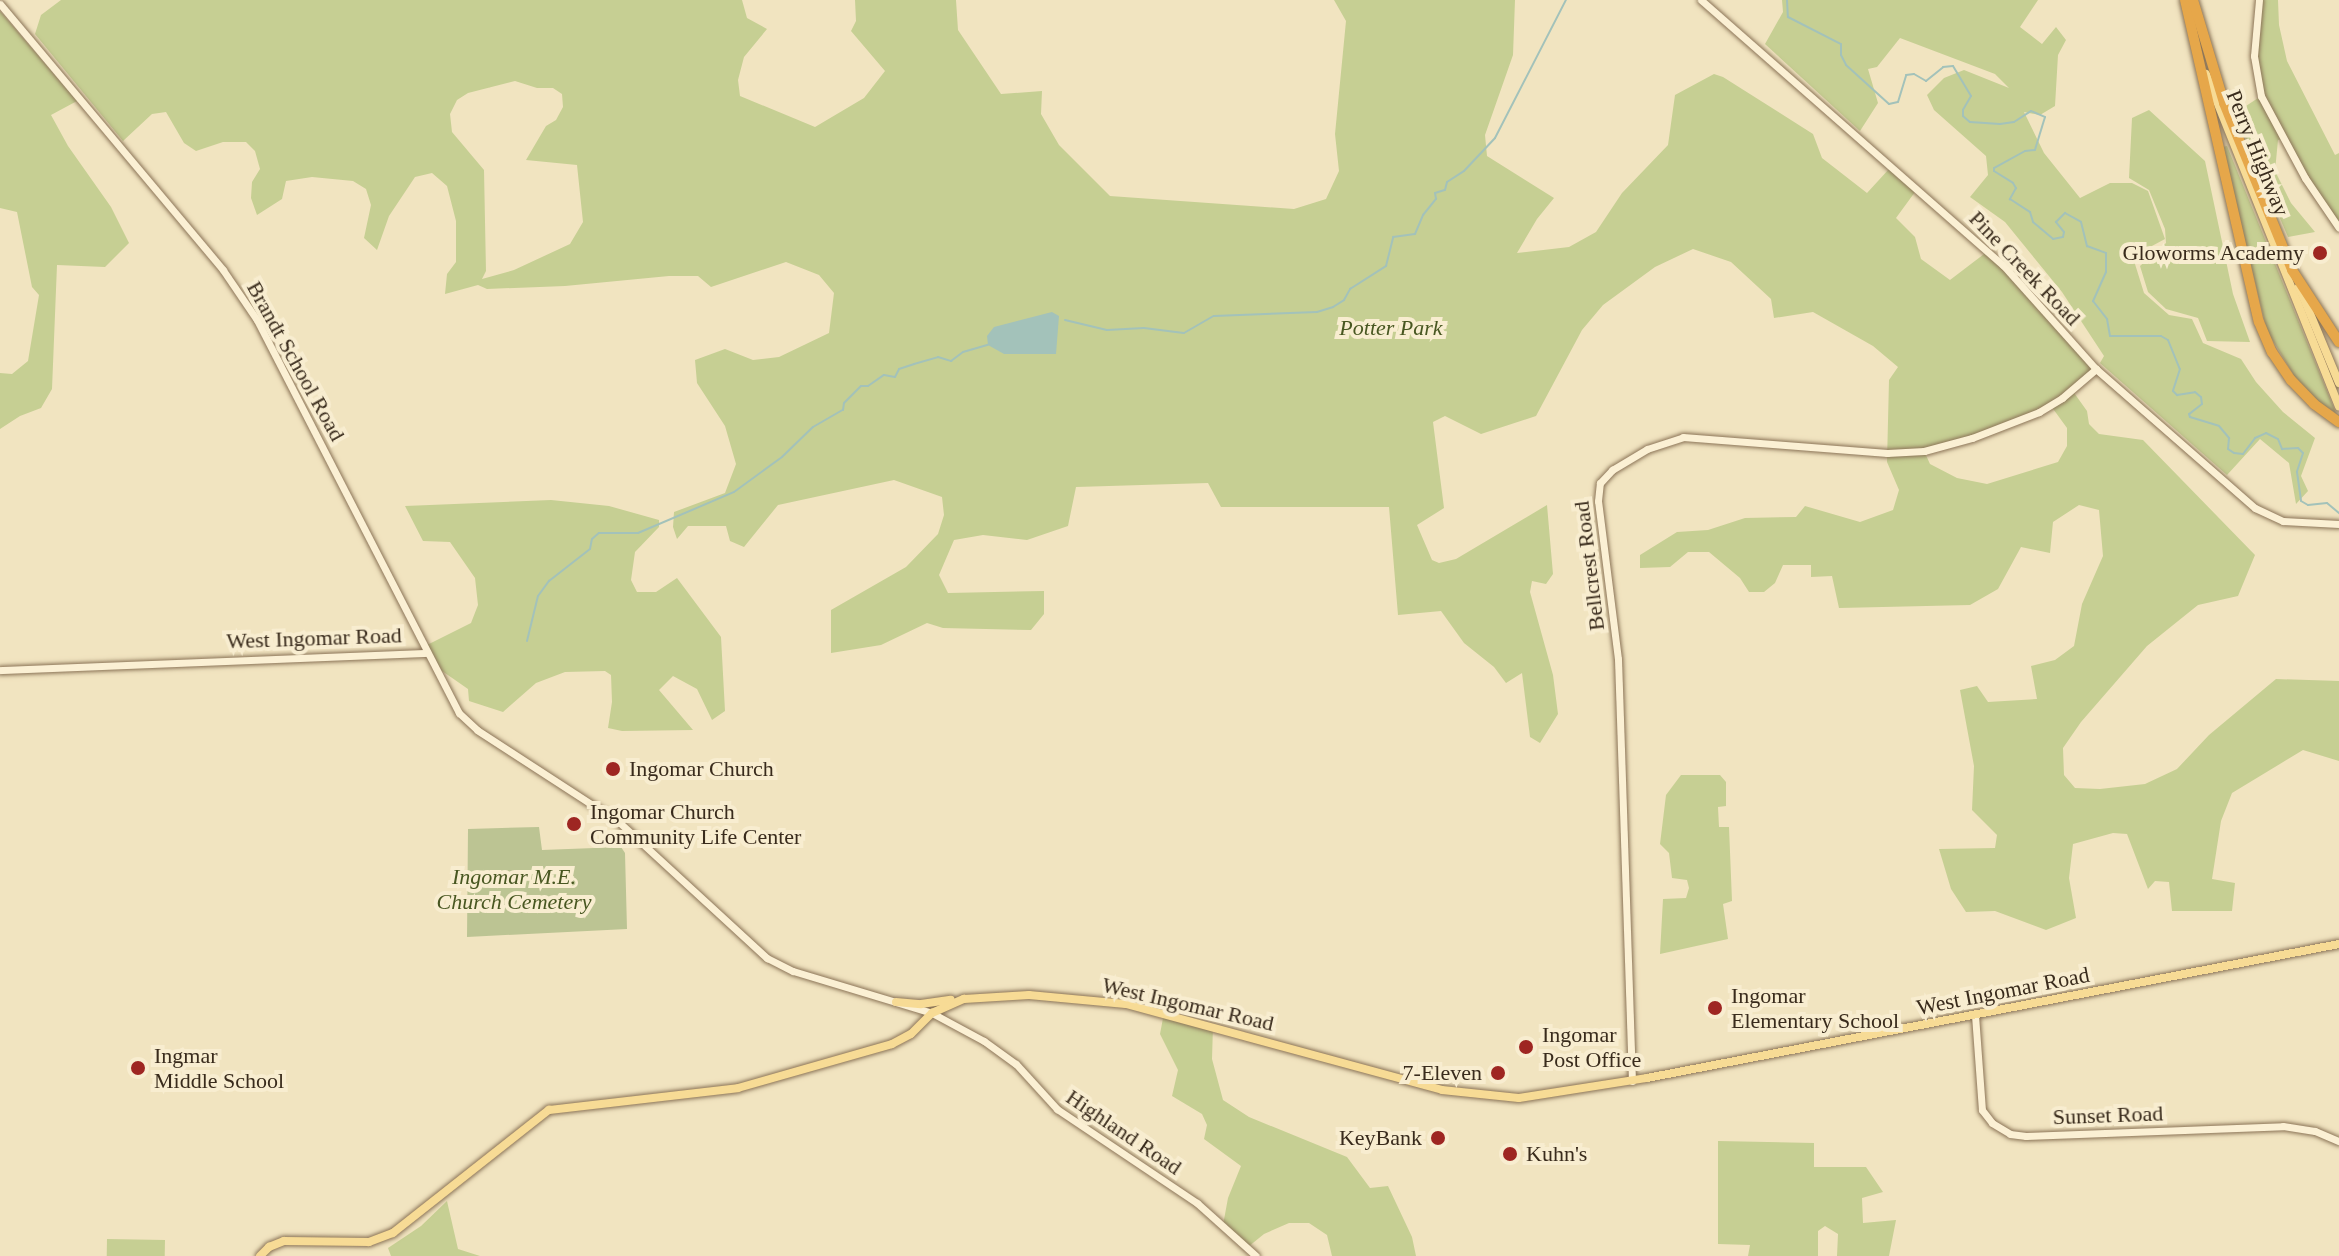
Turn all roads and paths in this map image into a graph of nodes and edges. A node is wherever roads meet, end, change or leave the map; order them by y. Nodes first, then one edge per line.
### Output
1 (1701, 0) edge
2 (2185, 0) edge
3 (2193, 0) edge
4 (2259, 0) edge
5 (0, 4) edge
6 (2193, 35) junction
7 (2339, 228) edge
8 (2292, 270) junction
9 (2339, 342) edge
10 (2096, 369) junction
11 (2339, 383) edge
12 (2339, 406) edge
13 (2339, 422) edge
14 (2336, 524) edge
15 (427, 653) junction
16 (0, 670) edge
17 (2339, 944) edge
18 (964, 999) junction
19 (896, 1002) junction
20 (932, 1013) junction
21 (1975, 1015) junction
22 (1632, 1081) junction
23 (2339, 1141) edge
24 (260, 1256) edge
25 (1256, 1256) edge

1 - 10 street, Pine Creek Road
2 - 6 highway, Perry Highway
3 - 8 highway, Perry Highway
4 - 7 street
5 - 15 street, Brandt School Road
6 - 12 main road, Perry Highway
6 - 13 highway
8 - 9 highway
8 - 11 main road, Perry Highway
10 - 14 street, Pine Creek Road
10 - 22 street, Bellcrest Road
15 - 16 street, West Ingomar Road
15 - 19 street, West Ingomar Road
17 - 21 main road, West Ingomar Road
18 - 19 main road
18 - 20 main road, West Ingomar Road
18 - 22 main road, West Ingomar Road
19 - 20 street, West Ingomar Road
20 - 24 main road
20 - 25 street, Highland Road
21 - 22 main road, West Ingomar Road
21 - 23 street, Sunset Road

